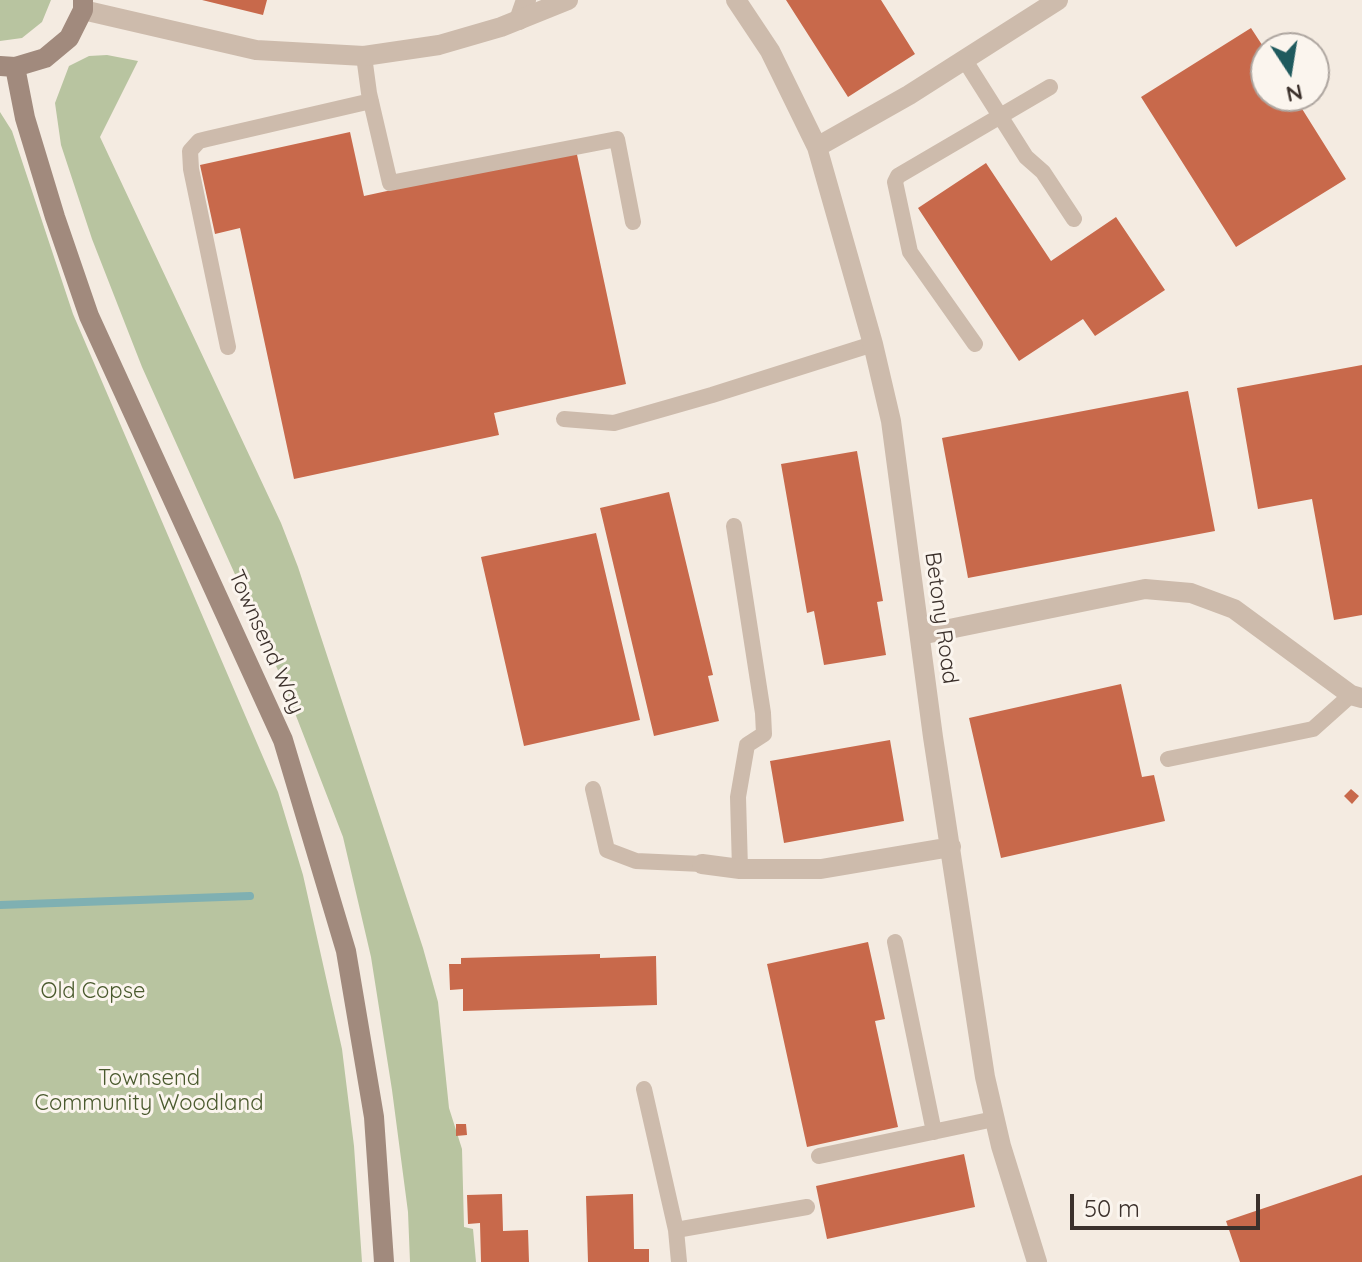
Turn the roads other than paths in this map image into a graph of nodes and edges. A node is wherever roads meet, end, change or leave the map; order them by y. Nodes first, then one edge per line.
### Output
1 (568, 0) edge
2 (736, 0) edge
3 (1058, 0) edge
4 (83, 5) edge
5 (522, 10) edge
6 (364, 56) junction
7 (964, 59) junction
8 (7, 67) edge
9 (1050, 87) dead end
10 (371, 101) junction
11 (999, 117) junction
12 (817, 147) junction
13 (1074, 219) dead end
14 (633, 222) dead end
15 (873, 344) junction
16 (975, 344) dead end
17 (228, 347) dead end
18 (564, 419) dead end
19 (734, 526) dead end
20 (920, 635) junction
21 (1357, 696) edge
22 (1168, 759) dead end
23 (593, 789) dead end
24 (951, 847) junction
25 (702, 864) joint
26 (740, 869) junction
27 (895, 942) dead end
28 (644, 1089) dead end
29 (994, 1119) junction
30 (934, 1132) junction
31 (819, 1156) dead end
32 (807, 1207) dead end
33 (676, 1230) junction
34 (384, 1262) edge
35 (679, 1262) edge
36 (1037, 1262) edge

1 - 5 street
2 - 12 street, Betony Road
3 - 7 street
4 - 6 street
4 - 8 main road, Townsend Way
5 - 6 street
6 - 10 lane
7 - 11 lane
7 - 12 street
8 - 34 main road, Townsend Way
9 - 11 lane
10 - 14 lane
10 - 17 lane
11 - 13 lane
11 - 16 lane
12 - 15 street, Betony Road
15 - 18 lane
15 - 20 street, Betony Road
19 - 26 lane
20 - 21 street
20 - 24 street, Betony Road
21 - 22 lane
23 - 25 lane
24 - 26 street
24 - 29 street, Betony Road
25 - 26 street
27 - 30 lane
28 - 33 lane
29 - 30 lane
29 - 36 street, Betony Road
30 - 31 lane
32 - 33 lane
33 - 35 lane

